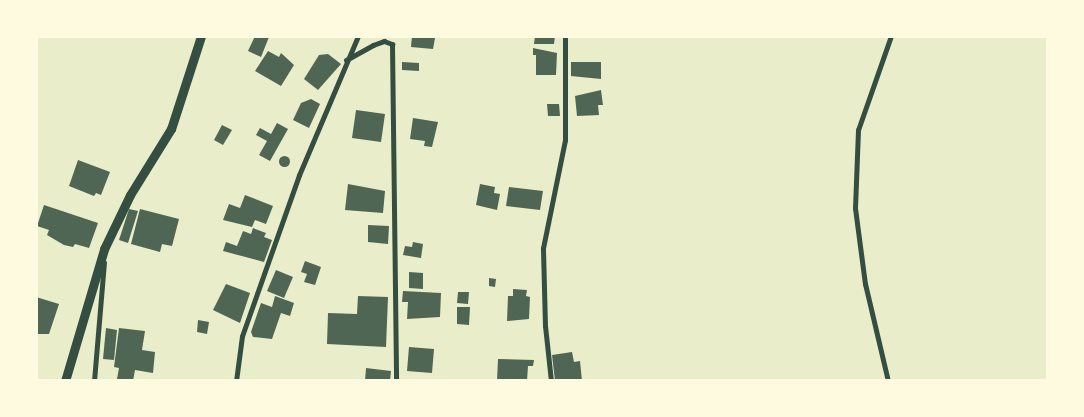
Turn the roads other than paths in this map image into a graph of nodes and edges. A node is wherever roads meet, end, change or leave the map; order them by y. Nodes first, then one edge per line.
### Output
1 (201, 36) edge
2 (358, 36) edge
3 (565, 36) edge
4 (891, 36) edge
5 (346, 60) junction
6 (104, 249) junction
7 (66, 381) edge
8 (94, 381) edge
9 (236, 381) edge
10 (396, 381) edge
11 (551, 381) edge
12 (888, 381) edge

1 - 6 street
2 - 5 street
3 - 11 street
4 - 12 street
5 - 9 street
5 - 10 street
6 - 7 street
6 - 8 street

